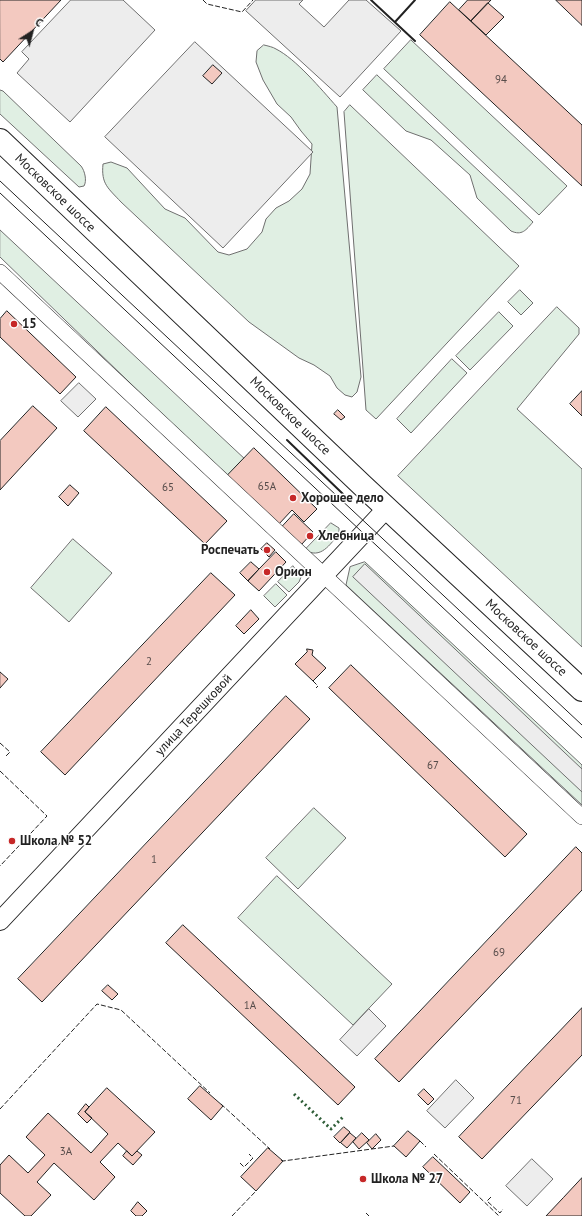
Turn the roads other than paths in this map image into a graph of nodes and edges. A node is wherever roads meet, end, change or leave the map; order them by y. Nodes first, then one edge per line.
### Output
1 (0, 140) edge
2 (0, 272) edge
3 (387, 508) junction
4 (324, 576) junction
5 (582, 690) edge
6 (582, 817) edge
7 (0, 921) edge

1 - 3 main road, Московское шоссе
2 - 4 street
3 - 4 street, улица Терешковой
3 - 5 main road, Московское шоссе
4 - 6 street
4 - 7 street, улица Терешковой

